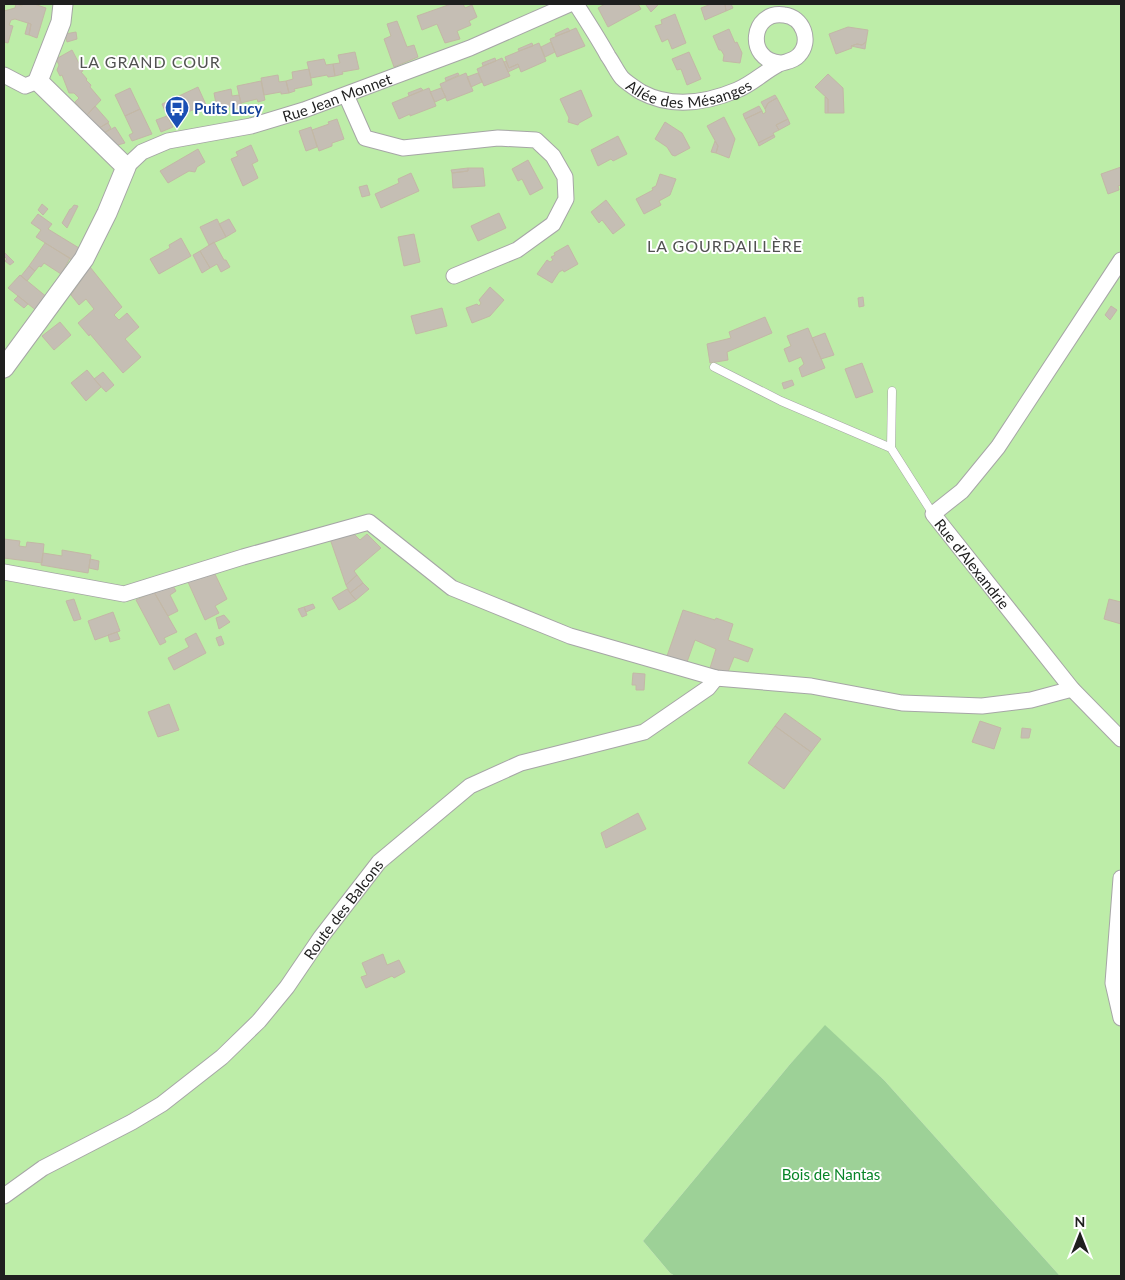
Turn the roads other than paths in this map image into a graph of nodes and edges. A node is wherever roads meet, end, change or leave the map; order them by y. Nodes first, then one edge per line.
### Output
1 (62, 4) edge
2 (570, 4) edge
3 (576, 4) edge
4 (780, 64) dead end
5 (4, 75) edge
6 (38, 81) junction
7 (346, 95) junction
8 (126, 166) junction
9 (1121, 260) edge
10 (454, 276) dead end
11 (714, 367) dead end
12 (4, 368) edge
13 (892, 390) dead end
14 (890, 448) junction
15 (933, 514) junction
16 (4, 572) edge
17 (716, 678) junction
18 (1072, 689) junction
19 (1121, 739) edge
20 (1121, 878) edge
21 (1121, 1018) edge
22 (4, 1196) edge

1 - 6 street
2 - 7 street, Rue Jean Monnet
3 - 4 street, Allée des Mésanges
5 - 6 street
6 - 8 street
7 - 8 street, Rue Jean Monnet
7 - 10 street
8 - 12 street, Rue Jean Monnet
9 - 15 street, Rue d’Alexandrie
11 - 14 lane
13 - 14 lane
14 - 15 lane
15 - 18 street, Rue d’Alexandrie
16 - 17 street
17 - 18 street
17 - 22 street, Route des Balcons
18 - 19 street, Rue d’Alexandrie
20 - 21 street

